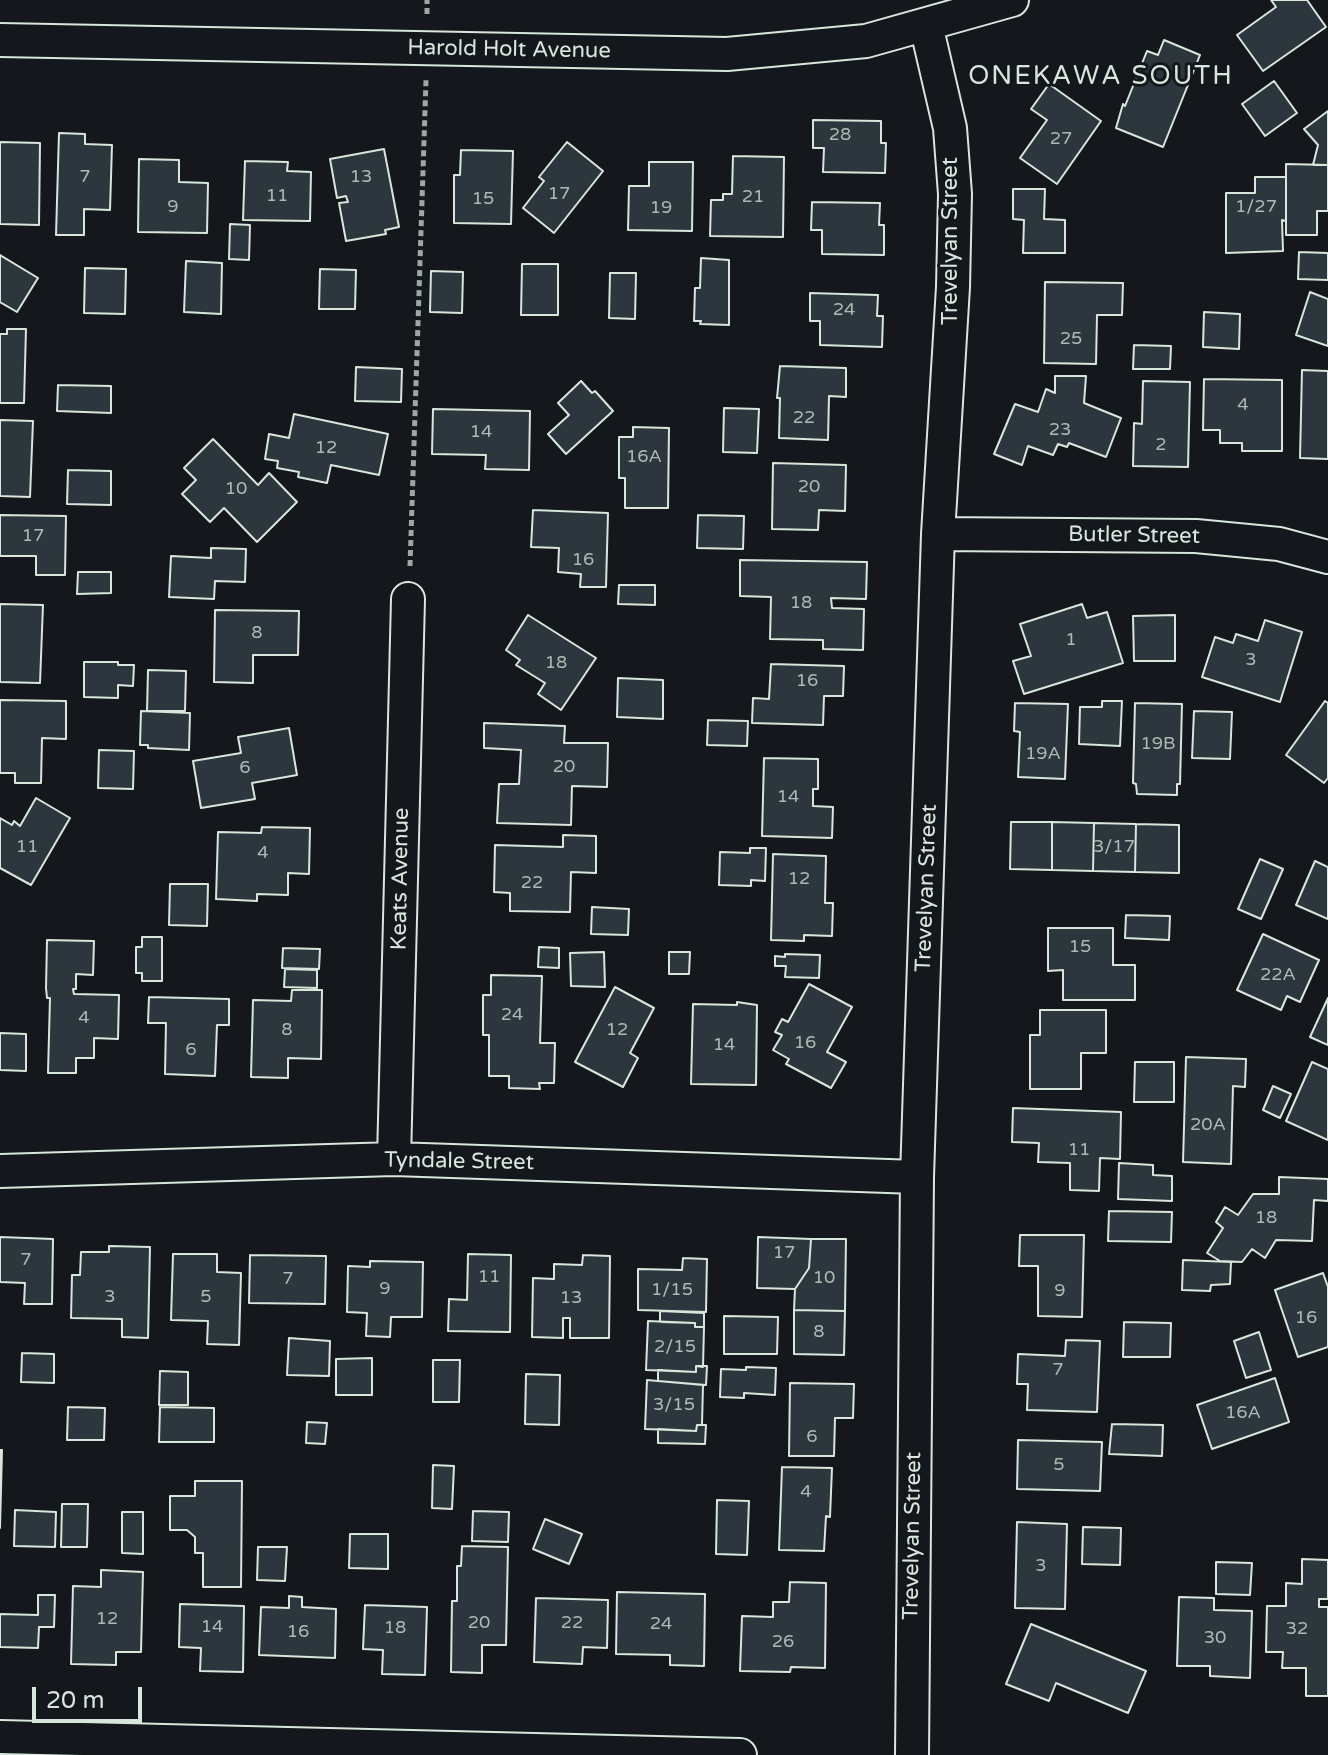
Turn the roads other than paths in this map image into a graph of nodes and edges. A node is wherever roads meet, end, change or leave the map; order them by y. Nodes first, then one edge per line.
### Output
1 (1012, 0) edge
2 (926, 25) junction
3 (0, 40) edge
4 (938, 534) junction
5 (1328, 557) edge
6 (408, 599) road end
7 (394, 1159) junction
8 (0, 1171) edge
9 (917, 1177) junction
10 (0, 1737) edge
11 (740, 1755) edge
12 (912, 1755) edge

1 - 2 street, Harold Holt Avenue
2 - 3 street, Harold Holt Avenue
2 - 4 street, Trevelyan Street
4 - 5 street, Butler Street
4 - 9 street, Trevelyan Street
6 - 7 street, Keats Avenue
7 - 8 street, Tyndale Street
7 - 9 street, Tyndale Street
9 - 12 street, Trevelyan Street
10 - 11 street

